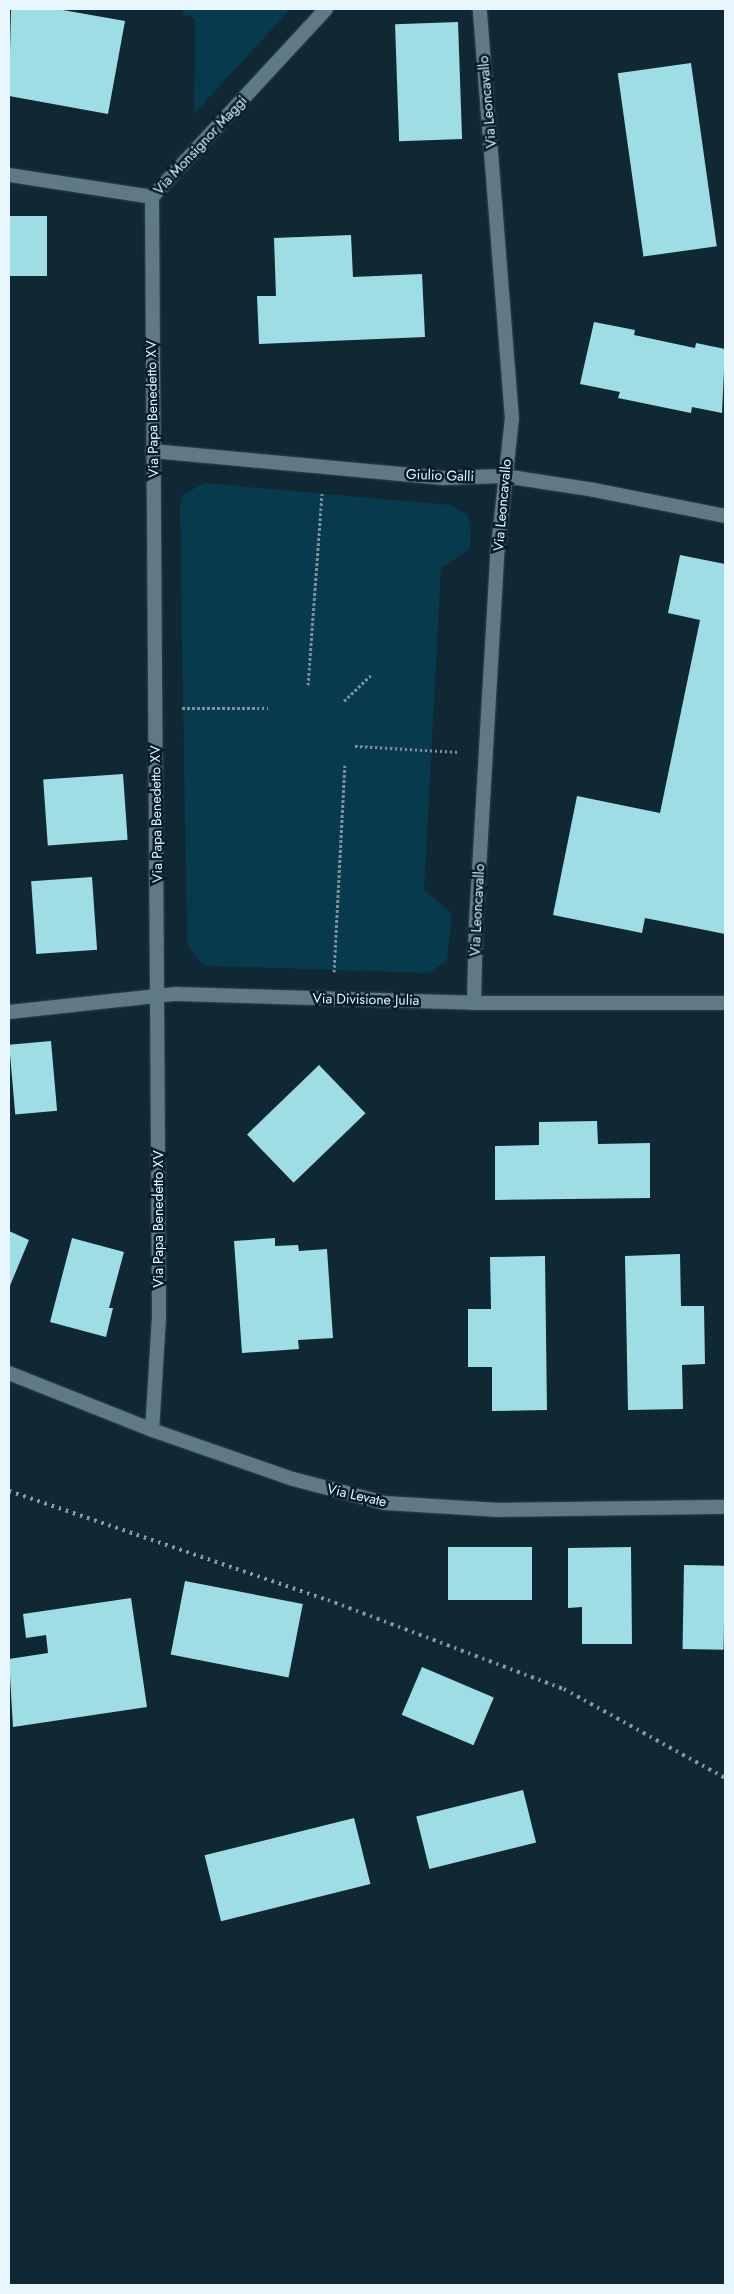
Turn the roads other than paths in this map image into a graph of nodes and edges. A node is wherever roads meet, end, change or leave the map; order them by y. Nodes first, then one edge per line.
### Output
1 (326, 9) edge
2 (480, 9) edge
3 (9, 175) edge
4 (152, 197) junction
5 (152, 451) junction
6 (504, 476) junction
7 (725, 516) edge
8 (158, 994) junction
9 (474, 1003) junction
10 (725, 1003) edge
11 (9, 1012) edge
12 (9, 1373) edge
13 (152, 1430) junction
14 (725, 1507) edge

1 - 4 street, Via Monsignor Maggi
2 - 6 street, Via Leoncavallo
3 - 4 street, Via Monsignor Maggi
4 - 5 street, Via Papa Benedetto XV
5 - 6 street, Giulio Galli
5 - 8 street, Via Papa Benedetto XV
6 - 7 street, Giulio Galli
6 - 9 street, Via Leoncavallo
8 - 9 street, Via Divisione Julia
8 - 11 street, Via Divisione Julia
8 - 13 street, Via Papa Benedetto XV
9 - 10 street, Via Divisione Julia
12 - 13 street, Via Levate
13 - 14 street, Via Levate

